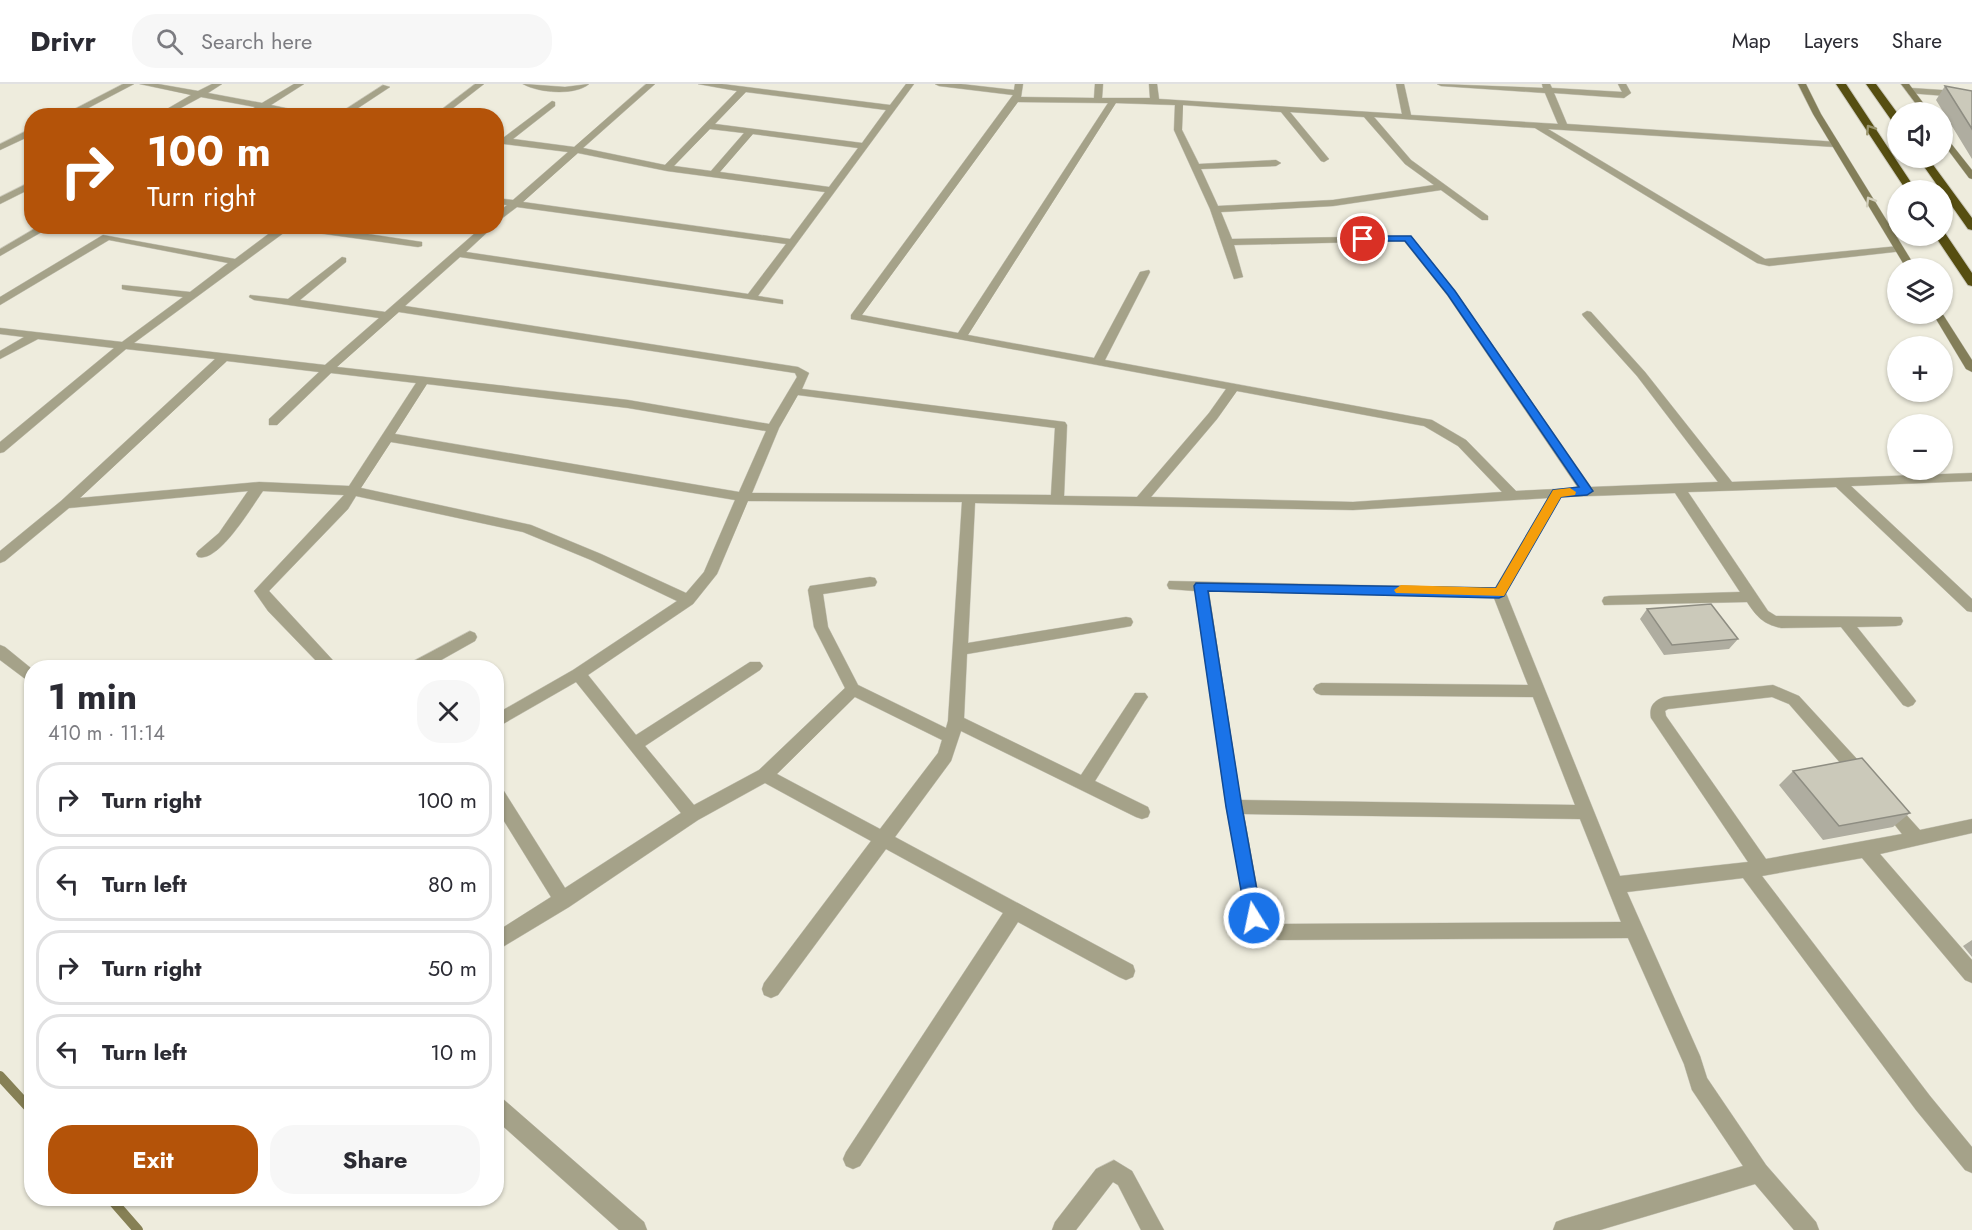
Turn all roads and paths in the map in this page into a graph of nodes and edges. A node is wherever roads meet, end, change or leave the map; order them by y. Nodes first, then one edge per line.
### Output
1 (130, 84) edge
2 (144, 84) edge
3 (218, 84) edge
4 (300, 84) edge
5 (480, 84) edge
6 (527, 84) edge
7 (585, 84) edge
8 (651, 84) edge
9 (702, 84) edge
10 (910, 84) edge
11 (939, 84) edge
12 (1099, 84) edge
13 (1153, 84) edge
14 (1400, 84) edge
15 (1441, 84) edge
16 (1622, 84) edge
17 (1802, 84) edge
18 (1841, 84) edge
19 (1871, 84) edge
20 (386, 87) dead end
21 (1548, 87) edge
22 (1908, 87) edge
23 (744, 89) junction
24 (1018, 92) edge
25 (199, 94) junction
26 (1972, 95) edge
27 (1098, 99) junction
28 (1113, 100) junction
29 (1155, 101) junction
30 (1919, 102) edge
31 (1179, 103) junction
32 (552, 104) dead end
33 (264, 105) junction
34 (1887, 106) edge
35 (80, 108) edge
36 (174, 108) edge
37 (259, 108) edge
38 (279, 108) edge
39 (352, 108) edge
40 (448, 108) edge
41 (892, 108) junction
42 (1284, 110) junction
43 (1368, 116) junction
44 (1407, 116) junction
45 (708, 126) junction
46 (1538, 126) junction
47 (1563, 126) junction
48 (751, 131) junction
49 (24, 135) edge
50 (504, 138) edge
51 (504, 140) edge
52 (1835, 144) junction
53 (864, 146) junction
54 (0, 147) edge
55 (577, 150) junction
56 (1953, 150) edge
57 (1324, 159) dead end
58 (1276, 163) dead end
59 (1195, 167) junction
60 (667, 168) junction
61 (1930, 168) edge
62 (713, 174) junction
63 (1972, 176) edge
64 (1904, 180) edge
65 (1443, 187) junction
66 (24, 188) edge
67 (831, 190) junction
68 (0, 201) edge
69 (504, 202) edge
70 (516, 203) junction
71 (1215, 209) junction
72 (504, 213) edge
73 (1485, 218) dead end
74 (1972, 226) edge
75 (33, 234) edge
76 (276, 234) edge
77 (345, 234) edge
78 (480, 234) edge
79 (792, 242) junction
80 (1228, 242) junction
81 (418, 244) dead end
82 (1948, 246) edge
83 (1899, 249) junction
84 (0, 253) edge
85 (458, 254) junction
86 (1905, 258) edge
87 (342, 260) dead end
88 (237, 262) junction
89 (1145, 272) dead end
90 (1239, 277) dead end
91 (1972, 282) edge
92 (126, 287) dead end
93 (192, 295) junction
94 (254, 297) dead end
95 (751, 298) junction
96 (0, 302) edge
97 (291, 302) junction
98 (779, 302) dead end
99 (392, 312) junction
100 (1587, 314) dead end
101 (1944, 324) edge
102 (0, 331) edge
103 (36, 335) junction
104 (961, 337) junction
105 (123, 346) junction
106 (0, 356) edge
107 (224, 357) junction
108 (1097, 363) junction
109 (328, 369) junction
110 (1972, 369) edge
111 (424, 380) junction
112 (1233, 388) junction
113 (793, 392) junction
114 (273, 422) dead end
115 (773, 428) junction
116 (387, 437) junction
117 (0, 448) edge
118 (1972, 477) edge
119 (1838, 481) junction
120 (1727, 485) junction
121 (260, 486) junction
122 (1678, 487) junction
123 (353, 490) junction
124 (1587, 491) junction
125 (1557, 493) junction
126 (1514, 496) junction
127 (744, 497) junction
128 (969, 498) junction
129 (1057, 499) junction
130 (1141, 501) junction
131 (66, 504) junction
132 (203, 554) dead end
133 (0, 558) edge
134 (870, 582) dead end
135 (1174, 585) dead end
136 (1201, 586) junction
137 (1499, 593) junction
138 (1751, 597) junction
139 (688, 600) junction
140 (1609, 601) dead end
141 (1972, 606) edge
142 (1845, 621) junction
143 (1896, 621) dead end
144 (1126, 622) dead end
145 (470, 638) dead end
146 (960, 650) junction
147 (0, 651) edge
148 (325, 660) edge
149 (428, 660) edge
150 (755, 666) dead end
151 (24, 671) edge
152 (578, 674) junction
153 (853, 689) junction
154 (1321, 689) dead end
155 (1538, 691) junction
156 (1140, 697) dead end
157 (1908, 701) dead end
158 (504, 717) edge
159 (956, 721) junction
160 (950, 737) junction
161 (635, 744) junction
162 (765, 775) junction
163 (1084, 784) junction
164 (504, 806) edge
165 (1234, 807) junction
166 (1142, 812) dead end
167 (1585, 812) junction
168 (692, 815) junction
169 (1972, 826) edge
170 (1917, 839) junction
171 (882, 840) junction
172 (1866, 850) junction
173 (1755, 869) junction
174 (1614, 885) junction
175 (563, 901) junction
176 (1014, 912) junction
177 (1633, 930) junction
178 (504, 938) edge
179 (1126, 971) dead end
180 (1972, 974) edge
181 (771, 989) dead end
182 (504, 1113) edge
183 (853, 1159) dead end
184 (1972, 1163) edge
185 (1759, 1172) junction
186 (636, 1230) edge
187 (1063, 1230) edge
188 (1153, 1230) edge
189 (1564, 1230) edge
190 (1808, 1230) edge

1 - 35 street
2 - 25 street
3 - 25 street
4 - 33 street
5 - 40 street
6 - 7 street
8 - 55 street
9 - 23 street
10 - 41 street
11 - 24 street
12 - 27 street
13 - 29 street
14 - 44 street
15 - 21 street
16 - 21 street
17 - 52 street
64 -> 18 highway
19 - 34 highway
20 - 39 street
21 - 47 street
22 - 26 street
22 - 30 street
23 - 41 street
23 - 45 street
24 - 27 street
24 - 104 street
25 - 33 street
25 - 36 street
27 - 28 street
28 - 29 street
28 - 104 street
29 - 31 street
31 - 42 street
31 - 59 street
32 - 50 street
33 - 37 street
33 - 38 street
41 - 53 street
42 - 43 street
42 - 57 street
43 - 44 street
43 - 65 street
44 - 46 street
45 - 48 street
45 - 60 street
46 - 47 street
46 - 83 street
47 - 52 street
48 - 53 street
48 - 62 street
49 - 54 street
51 - 55 street
83 -> 52 street
53 - 67 street
55 - 60 street
55 - 70 street
56 - 63 street
58 - 59 street
59 - 71 street
60 - 62 street
61 - 74 highway
62 - 67 street
65 - 71 street
65 - 73 street
66 - 68 street
67 - 79 street
69 - 70 street
70 - 72 street
70 - 79 street
71 - 80 street
75 - 84 street
76 - 88 street
77 - 81 street
78 - 85 street
79 - 95 street
80 - 90 street
80 - 124 street
82 - 91 highway
83 - 86 street
85 - 95 street
85 - 99 street
87 - 97 street
88 - 93 street
88 - 96 street
89 - 108 street
92 - 93 street
93 - 105 street
94 - 97 street
95 - 98 street
97 - 99 street
99 - 109 street
99 - 113 street
100 - 120 street
101 - 110 street
102 - 103 street
103 - 105 street
103 - 106 street
104 - 108 street
105 - 107 street
105 - 117 street
107 - 109 street
107 - 131 street
108 - 112 street
109 - 111 street
109 - 114 street
111 - 115 street
111 - 116 street
112 - 126 street
112 - 130 street
113 - 115 street
113 - 129 street
115 - 127 street
116 - 123 street
116 - 127 street
118 - 119 street
119 - 120 street
119 - 141 street
120 - 122 street
121 - 123 street
121 - 131 street
121 - 132 street
122 - 124 street
122 - 138 street
123 - 139 street
123 - 148 street
124 - 125 street
125 - 126 street
125 - 137 street
126 - 130 street
127 - 128 street
127 - 139 street
128 - 129 street
128 - 146 street
129 - 130 street
131 - 133 street
134 - 153 street
135 - 136 street
136 - 137 street
136 - 165 street
137 - 155 street
138 - 140 street
138 - 142 street
139 - 152 street
142 - 143 street
142 - 157 street
144 - 146 street
145 - 149 street
146 - 159 street
147 - 151 street
150 - 161 street
152 - 158 street
152 - 161 street
153 - 160 street
153 - 162 street
154 - 155 street
155 - 167 street
156 - 163 street
159 - 160 street
159 - 163 street
160 - 171 street
161 - 168 street
162 - 168 street
162 - 171 street
163 - 166 street
164 - 175 street
165 - 167 street
165 - 177 street
167 - 174 street
168 - 175 street
169 - 170 street
170 - 172 street
170 - 173 street
171 - 176 street
171 - 181 street
172 - 173 street
172 - 180 street
173 - 174 street
173 - 184 street
174 - 177 street
175 - 178 street
176 - 179 street
176 - 183 street
177 - 185 street
182 - 186 street
185 - 189 street
185 - 190 street
187 - 188 street

